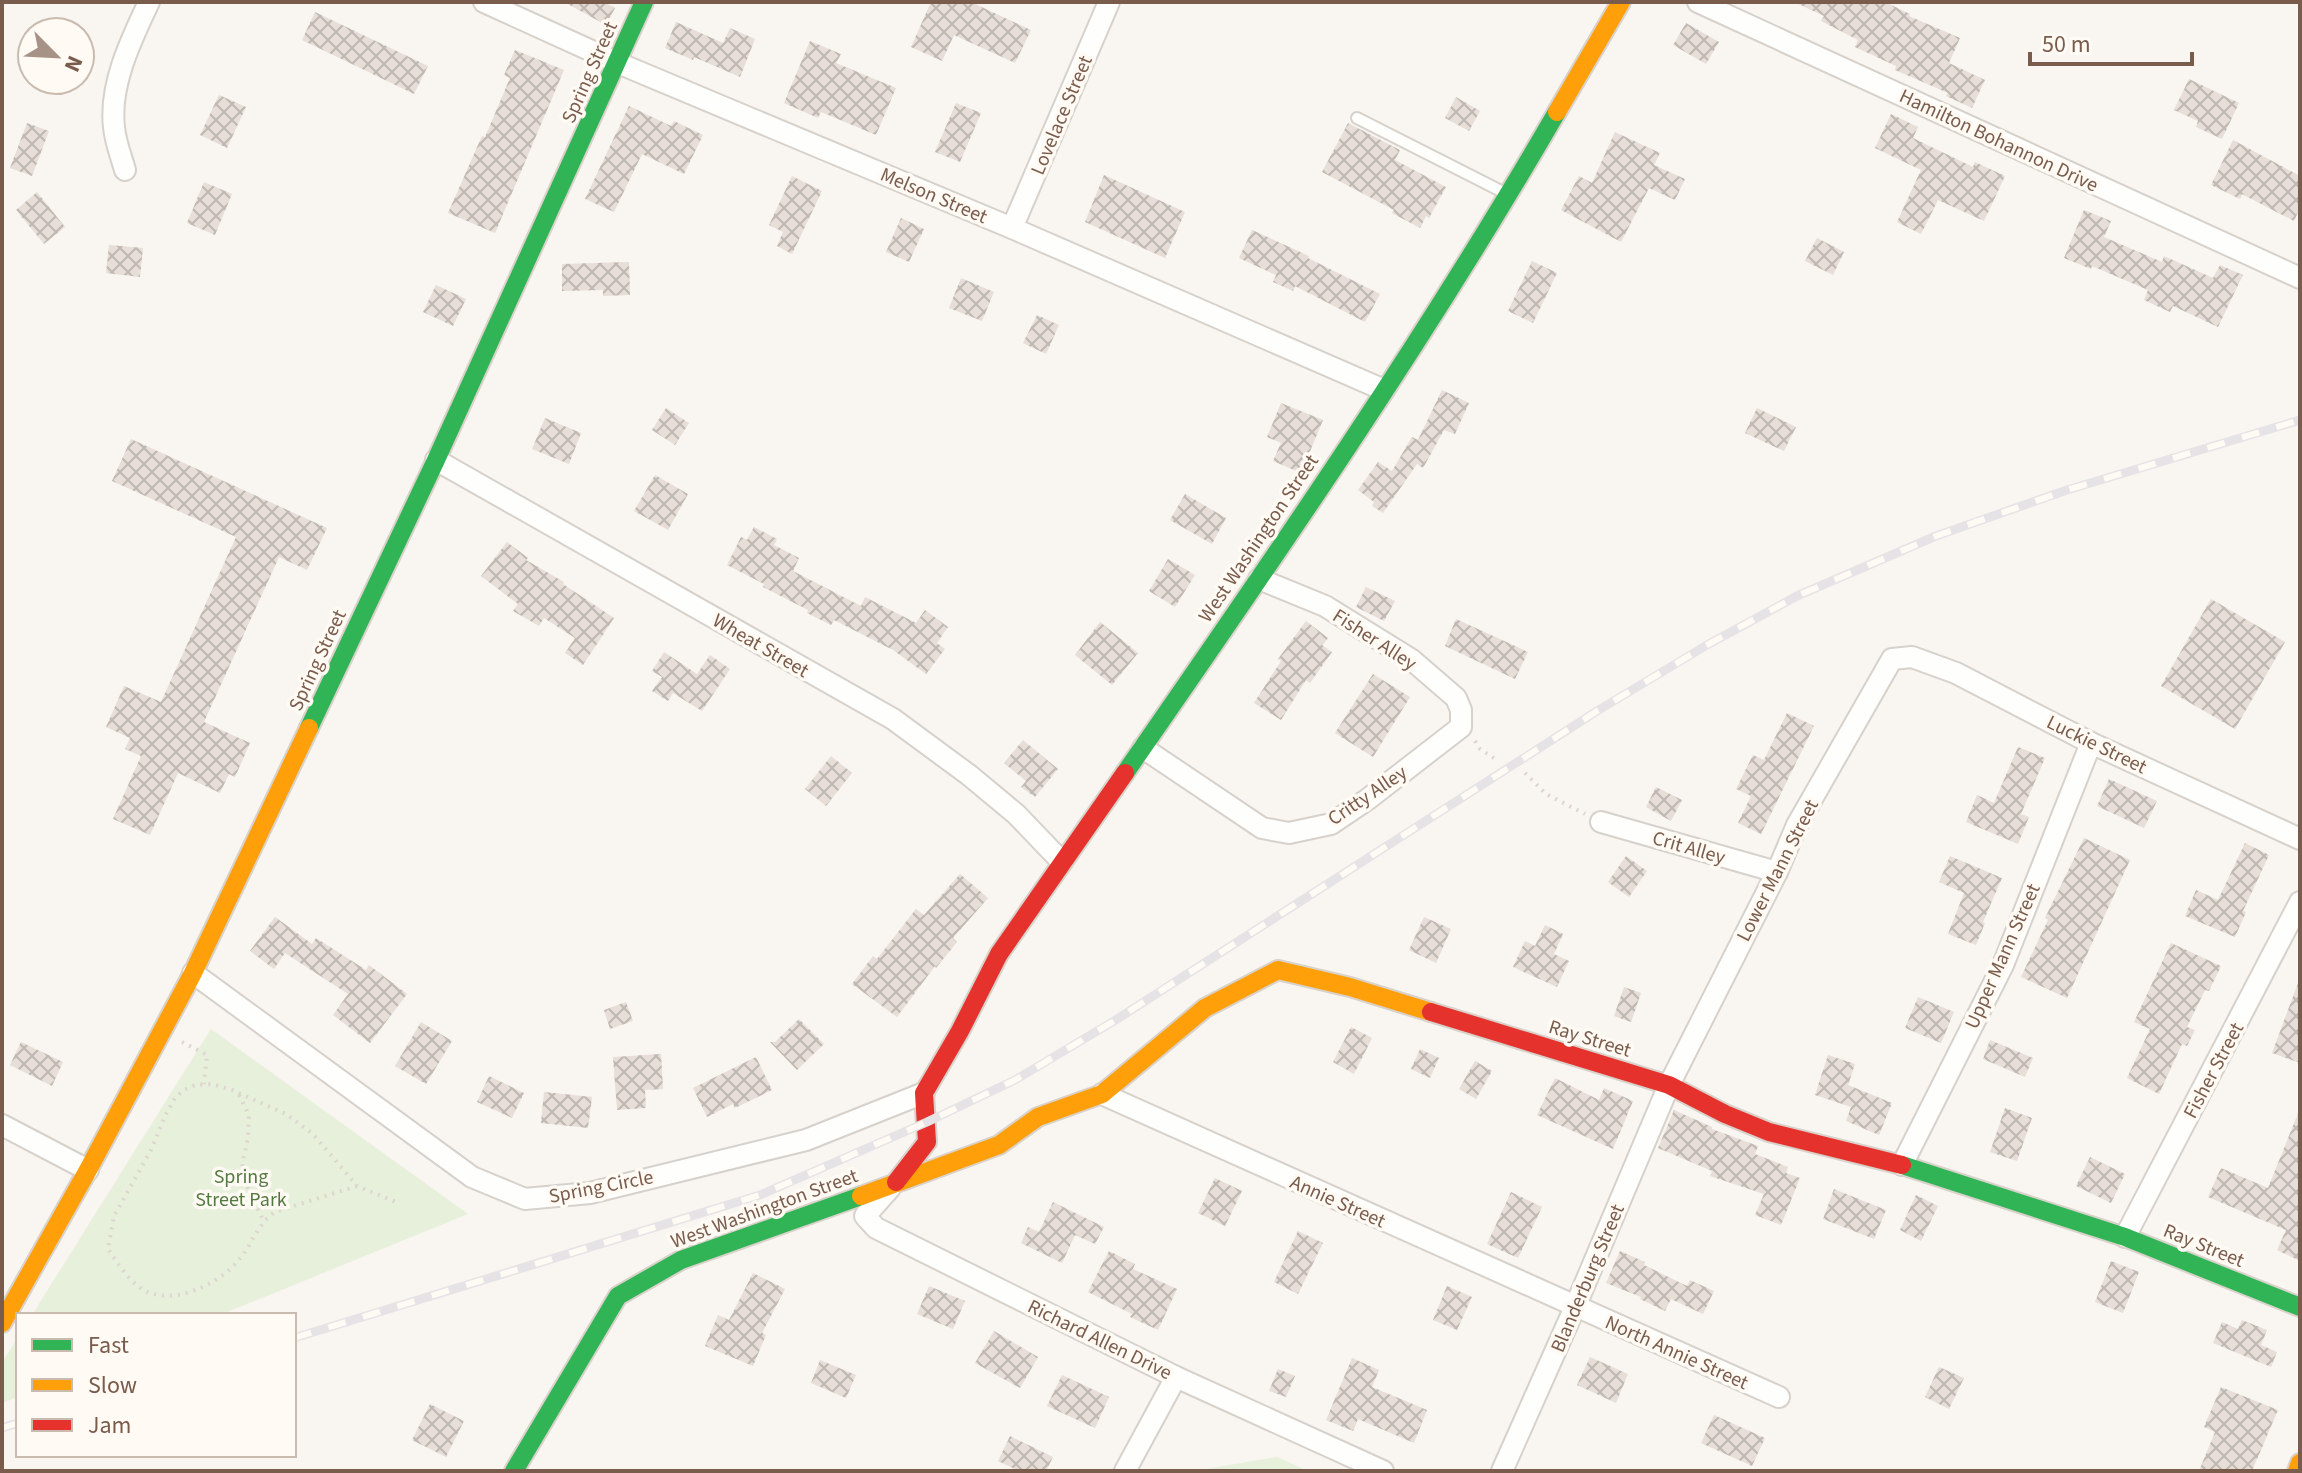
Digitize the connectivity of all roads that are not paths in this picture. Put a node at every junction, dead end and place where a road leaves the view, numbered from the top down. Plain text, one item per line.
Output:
1 (149, 2) edge
2 (484, 2) edge
3 (644, 2) edge
4 (1109, 2) edge
5 (1621, 2) edge
6 (1698, 2) edge
7 (618, 63) junction
8 (1357, 118) dead end
9 (125, 170) dead end
10 (1509, 195) junction
11 (1012, 228) junction
12 (2300, 278) edge
13 (1384, 390) junction
14 (436, 460) junction
15 (1259, 579) junction
16 (1892, 659) joint
17 (1461, 727) joint
18 (2091, 743) junction
19 (1143, 748) junction
20 (1601, 822) road end
21 (2300, 839) edge
22 (1062, 862) junction
23 (1777, 872) junction
24 (2300, 902) edge
25 (193, 973) junction
26 (1669, 1085) junction
27 (924, 1093) junction
28 (1102, 1094) junction
29 (2, 1125) edge
30 (1902, 1165) junction
31 (88, 1170) junction
32 (896, 1182) junction
33 (2125, 1237) junction
34 (1575, 1307) junction
35 (2300, 1307) edge
36 (2, 1323) edge
37 (1176, 1377) junction
38 (1779, 1397) dead end
39 (2300, 1463) edge
40 (1362, 1467) edge
41 (514, 1471) edge
42 (1125, 1471) edge
43 (1383, 1471) edge
44 (1502, 1471) edge
45 (2297, 1471) edge

1 - 9 street
2 - 7 street, Melson Street
3 - 7 street, Spring Street
4 - 11 street, Lovelace Street
5 - 10 street, West Washington Street
6 - 12 street, Hamilton Bohannon Drive
7 - 11 street, Melson Street
7 - 14 street, Spring Street
8 - 10 lane
10 - 13 street, West Washington Street
11 - 13 street, Melson Street
13 - 15 street, West Washington Street
14 - 22 street, Wheat Street
14 - 25 street, Spring Street
15 - 17 street, Fisher Alley
15 - 19 street, West Washington Street
16 - 18 street, Luckie Street
16 - 23 street, Lower Mann Street
17 - 19 street, Critty Alley
18 - 21 street, Luckie Street
18 - 30 street, Upper Mann Street
19 - 22 street, West Washington Street
20 - 23 street, Crit Alley
22 - 27 street, West Washington Street
23 - 26 street, Lower Mann Street
24 - 33 street, Fisher Street
25 - 27 street, Spring Circle
25 - 31 street, Spring Street
26 - 28 street, Ray Street
26 - 30 street, Ray Street
26 - 34 street, Blanderburg Street
27 - 32 street
28 - 32 street, Ray Street
28 - 34 street, Annie Street
29 - 31 street
30 - 33 street, Ray Street
31 - 36 street, Spring Street
32 - 37 street, Richard Allen Drive
32 - 41 street, West Washington Street
33 - 35 street, Ray Street
34 - 38 street, North Annie Street
34 - 44 street, Blanderburg Street
37 - 40 street, Richard Allen Drive
37 - 42 street
39 - 45 street
40 - 43 street, Richard Allen Drive

